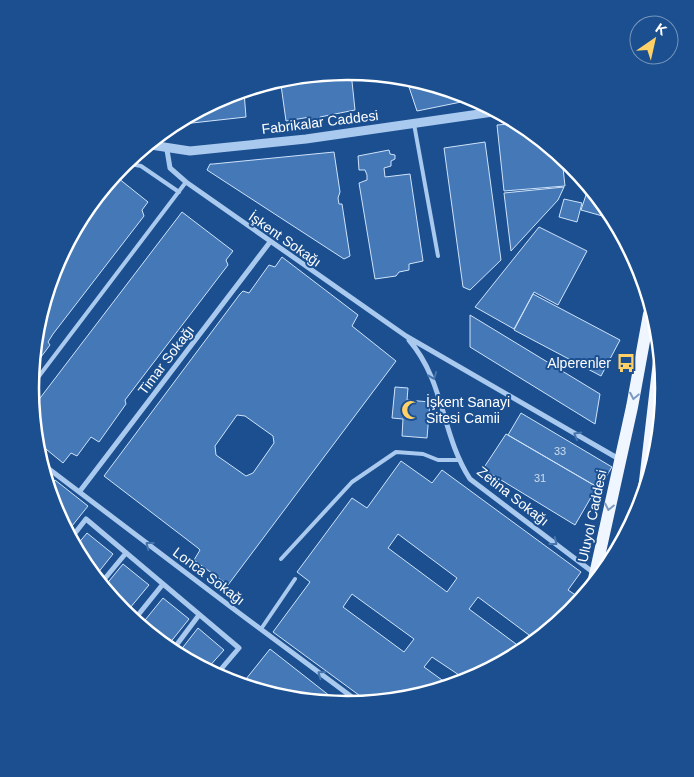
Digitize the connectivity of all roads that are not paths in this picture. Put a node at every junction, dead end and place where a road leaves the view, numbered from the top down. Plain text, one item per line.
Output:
1 (485, 113) edge
2 (414, 124) junction
3 (155, 147) edge
4 (167, 150) junction
5 (135, 165) edge
6 (186, 182) junction
7 (179, 192) junction
8 (270, 242) junction
9 (438, 256) dead end
10 (648, 321) edge
11 (406, 336) junction
12 (39, 376) edge
13 (655, 392) edge
14 (650, 443) edge
15 (620, 459) junction
16 (458, 460) junction
17 (50, 473) edge
18 (80, 491) junction
19 (75, 533) edge
20 (126, 553) junction
21 (281, 559) dead end
22 (595, 572) edge
23 (593, 575) edge
24 (104, 579) edge
25 (295, 579) dead end
26 (163, 584) junction
27 (138, 615) edge
28 (199, 615) junction
29 (261, 629) junction
30 (176, 645) edge
31 (221, 669) edge
32 (352, 697) edge

1 - 2 street, Fabrikalar Caddesi
2 - 4 street, Fabrikalar Caddesi
2 - 9 lane
3 - 4 street, Fabrikalar Caddesi
4 - 6 street, İşkent Sokağı
5 - 7 lane
6 - 7 lane
6 - 8 street, İşkent Sokağı
7 - 12 lane
8 - 11 street, İşkent Sokağı
8 - 18 street, Timar Sokağı
10 -> 15 main road, Uluyol Caddesi
15 -> 11 street
11 -> 16 street, Zetina Sokağı
13 - 14 main road
15 -> 22 main road, Uluyol Caddesi
16 - 21 lane
16 -> 23 street, Zetina Sokağı
17 - 18 street, Lonca Sokağı
29 -> 18 street, Lonca Sokağı
19 - 20 street
20 - 24 street
20 - 26 street
25 - 29 lane
26 - 27 street
26 - 28 street
28 - 30 street
28 - 31 street
32 -> 29 street, Lonca Sokağı

